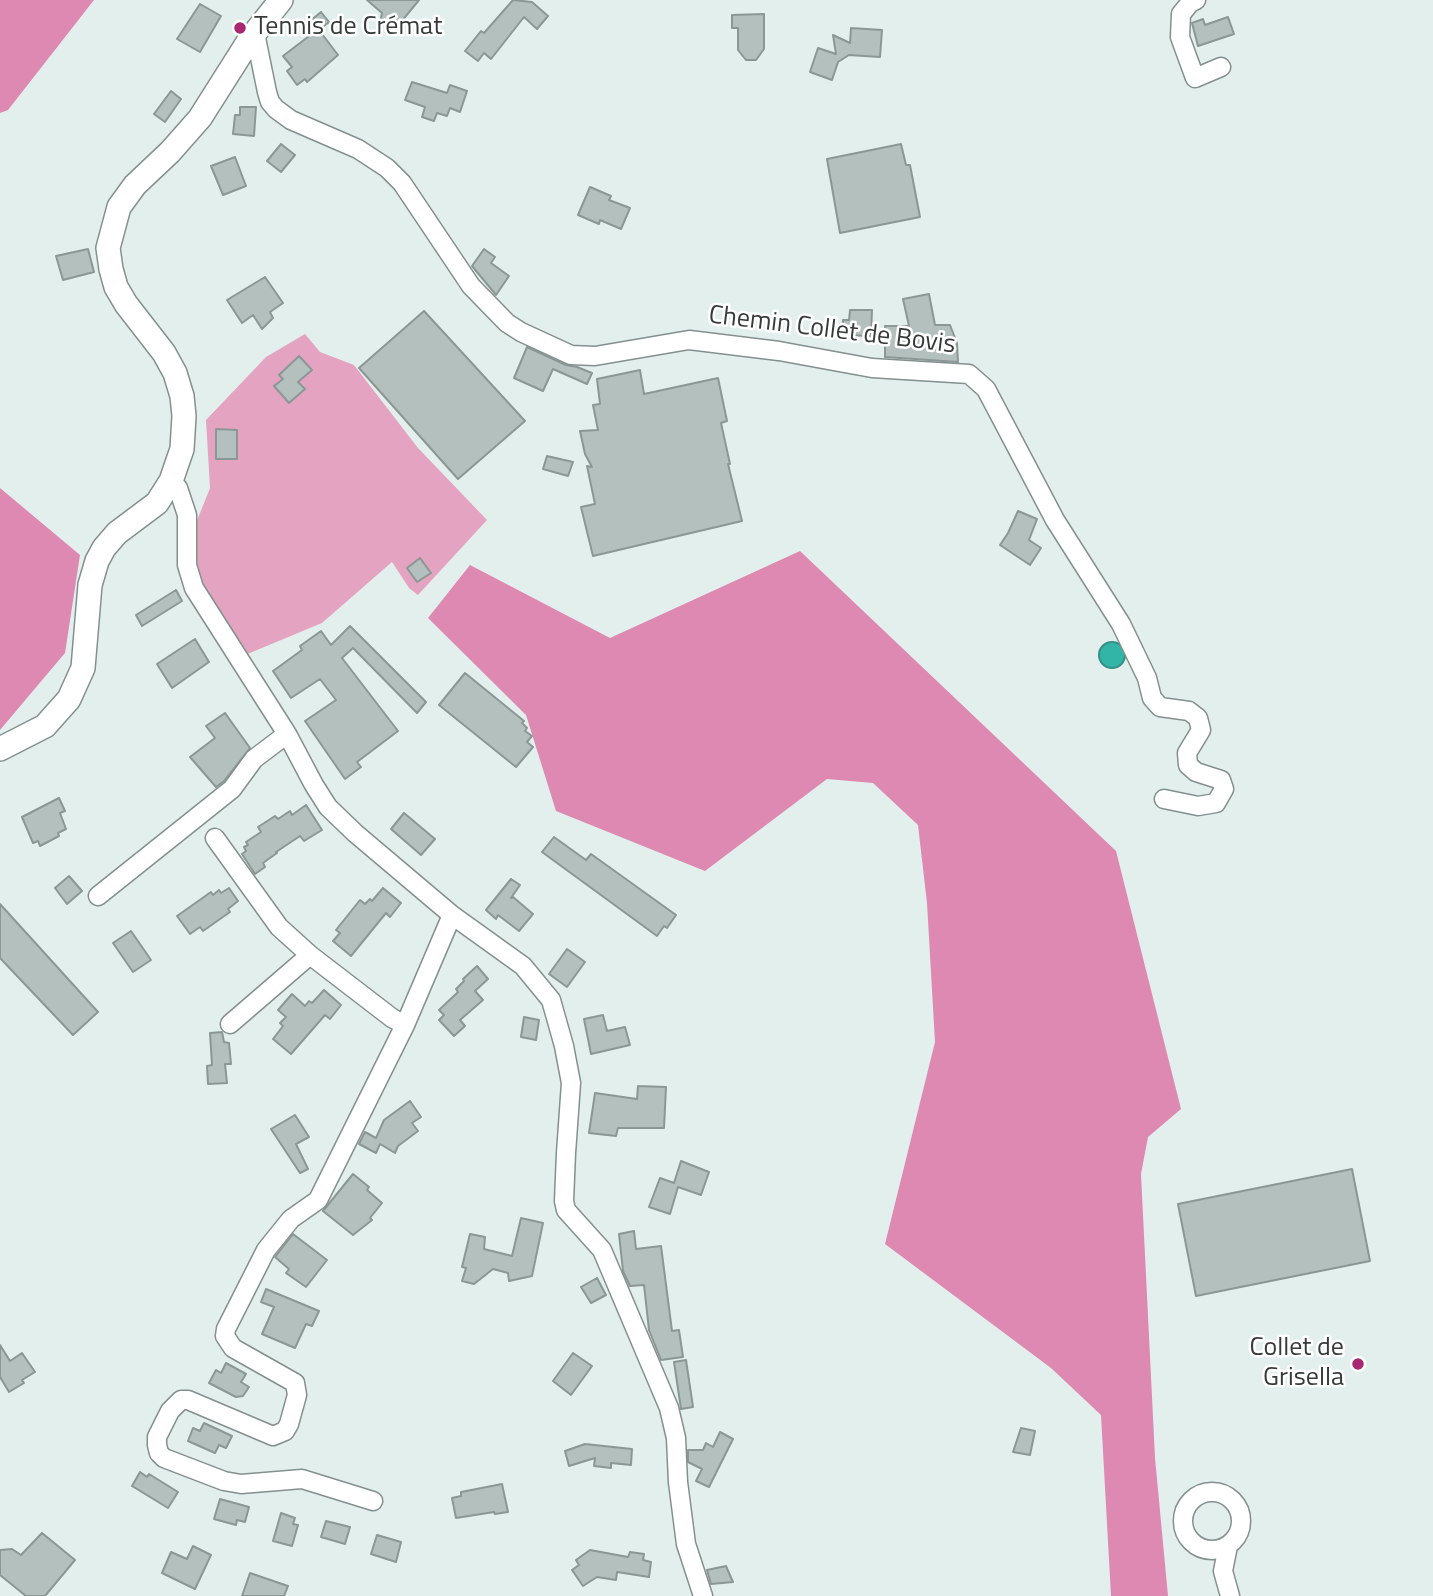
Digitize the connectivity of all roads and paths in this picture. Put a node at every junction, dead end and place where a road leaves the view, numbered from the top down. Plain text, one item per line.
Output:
1 (281, 0) edge
2 (1196, 0) edge
3 (255, 33) junction
4 (1221, 67) dead end
5 (171, 481) junction
6 (286, 733) junction
7 (0, 750) edge
8 (1164, 799) dead end
9 (215, 838) dead end
10 (98, 896) dead end
11 (452, 915) junction
12 (310, 955) junction
13 (230, 1024) dead end
14 (405, 1025) junction
15 (373, 1501) dead end
16 (1228, 1546) junction
17 (1203, 1549) junction
18 (1223, 1571) junction
19 (703, 1596) edge
20 (1230, 1596) edge

1 - 3 street
2 - 4 street
3 - 5 street
3 - 8 street, Chemin Collet de Bovis
5 - 6 street
5 - 7 street
6 - 10 street
6 - 11 street
9 - 12 street
11 - 14 street
11 - 19 street
12 - 13 street
12 - 14 street
14 - 15 street
16 - 17 street
16 - 17 street
16 - 18 street
17 - 18 street
18 - 20 street

